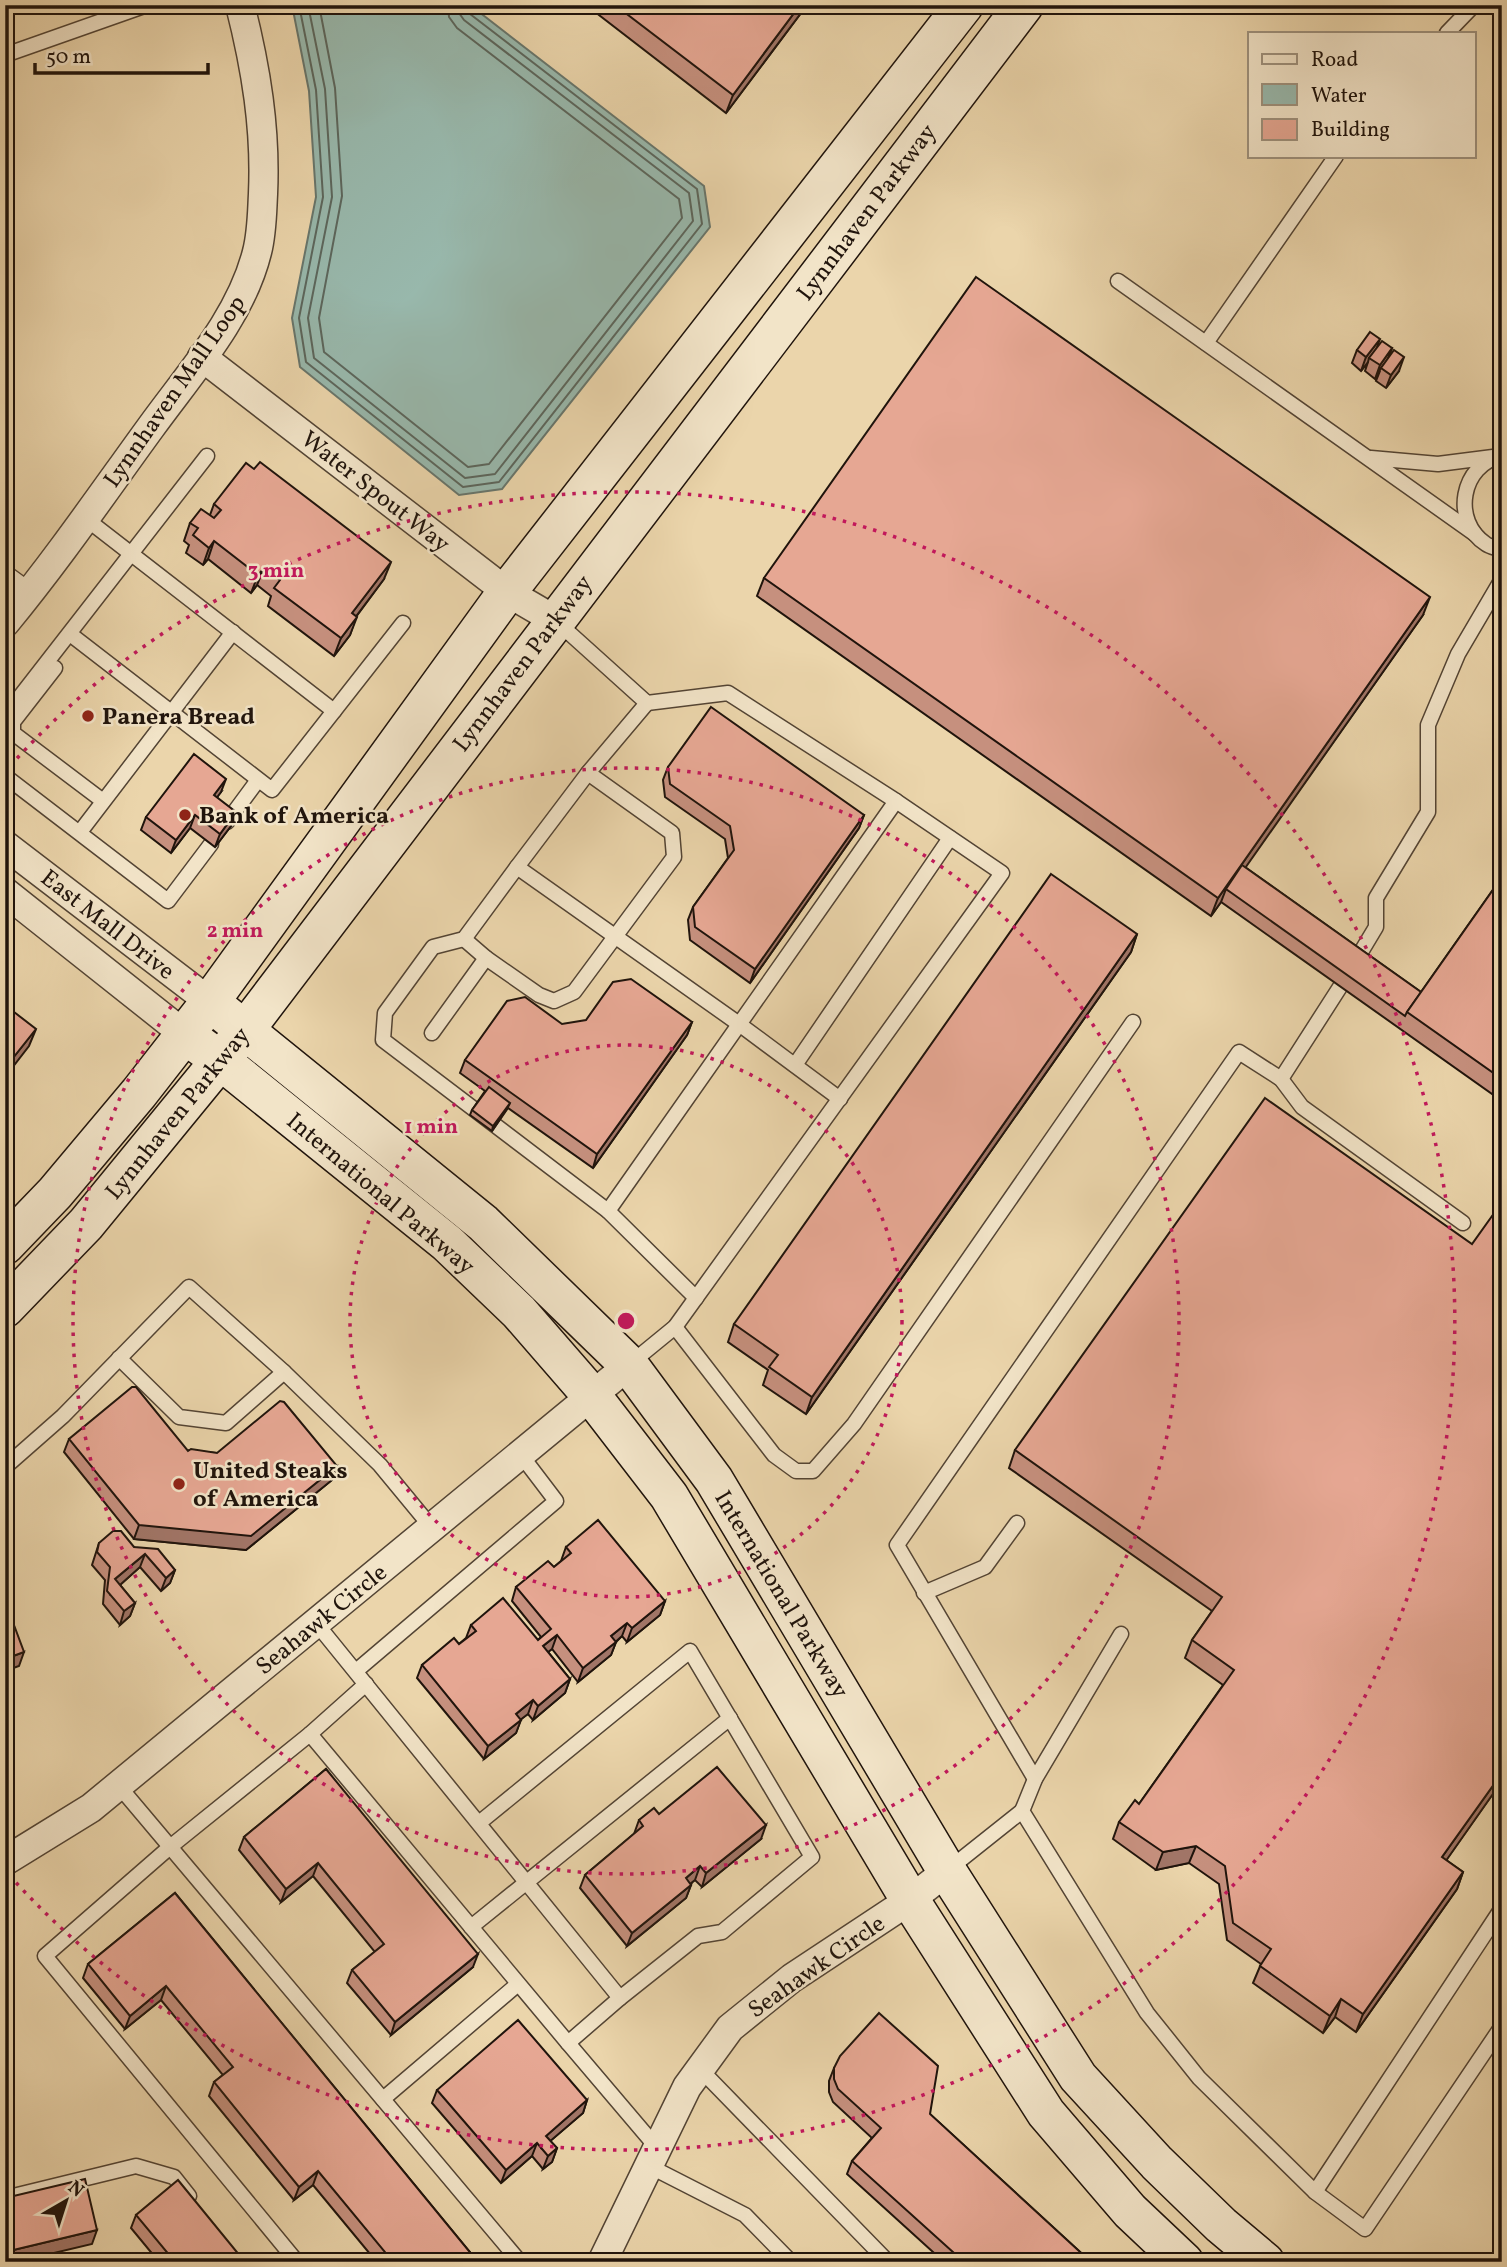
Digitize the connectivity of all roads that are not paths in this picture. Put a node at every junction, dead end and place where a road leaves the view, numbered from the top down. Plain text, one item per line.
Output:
1 (147, 5) edge
2 (240, 5) edge
3 (964, 5) edge
4 (1024, 5) edge
5 (1474, 5) edge
6 (1448, 32) edge
7 (5, 55) edge
8 (1335, 158) edge
9 (1118, 281) dead end
10 (1206, 343) junction
11 (202, 357) junction
12 (207, 456) dead end
13 (1499, 456) edge
14 (1370, 458) junction
15 (85, 518) junction
16 (1475, 534) junction
17 (1502, 550) edge
18 (132, 554) junction
19 (5, 572) edge
20 (1500, 588) edge
21 (31, 592) junction
22 (507, 592) junction
23 (555, 620) junction
24 (5, 623) edge
25 (403, 623) dead end
26 (233, 632) junction
27 (70, 634) junction
28 (60, 647) junction
29 (10, 698) edge
30 (647, 703) junction
31 (334, 711) junction
32 (172, 712) junction
33 (5, 716) edge
34 (588, 773) junction
35 (5, 776) edge
36 (258, 780) junction
37 (103, 801) junction
38 (896, 802) junction
39 (227, 822) edge
40 (79, 832) junction
41 (950, 838) junction
42 (211, 844) edge
43 (5, 845) edge
44 (517, 867) junction
45 (5, 892) edge
46 (615, 935) junction
47 (464, 939) junction
48 (486, 958) junction
49 (1355, 962) edge
50 (1340, 987) edge
51 (210, 1002) junction
52 (1133, 1022) dead end
53 (739, 1024) junction
54 (245, 1030) junction
55 (432, 1033) dead end
56 (184, 1034) junction
57 (220, 1059) junction
58 (795, 1065) junction
59 (1281, 1079) junction
60 (840, 1099) junction
61 (608, 1211) junction
62 (1463, 1223) dead end
63 (5, 1245) edge
64 (696, 1298) junction
65 (5, 1308) edge
66 (675, 1327) junction
67 (119, 1358) junction
68 (629, 1365) junction
69 (284, 1372) junction
70 (592, 1396) junction
71 (521, 1455) junction
72 (5, 1467) edge
73 (1017, 1522) dead end
74 (432, 1528) junction
75 (924, 1593) junction
76 (316, 1623) junction
77 (1121, 1634) dead end
78 (356, 1671) junction
79 (366, 1684) junction
80 (730, 1718) junction
81 (310, 1734) junction
82 (1035, 1779) junction
83 (118, 1786) junction
84 (1022, 1811) junction
85 (479, 1824) junction
86 (170, 1847) junction
87 (5, 1861) edge
88 (947, 1871) junction
89 (527, 1883) junction
90 (910, 1900) junction
91 (1502, 1908) edge
92 (471, 1927) junction
93 (518, 1983) junction
94 (620, 1998) junction
95 (1502, 2026) edge
96 (568, 2043) junction
97 (700, 2069) junction
98 (383, 2099) junction
99 (653, 2157) junction
100 (1315, 2192) junction
101 (5, 2197) edge
102 (200, 2209) edge
103 (297, 2262) edge
104 (520, 2262) edge
105 (603, 2262) edge
106 (791, 2262) edge
107 (888, 2262) edge
108 (1184, 2262) edge
109 (1265, 2262) edge

1 - 7 lane
2 - 11 street, Lynnhaven Mall Loop
3 - 22 main road, Lynnhaven Parkway
4 - 23 main road, Lynnhaven Parkway
5 - 6 lane
8 - 10 lane
9 - 10 lane
10 - 14 lane
11 - 15 street, Lynnhaven Mall Loop
11 - 22 street, Water Spout Way
12 - 18 lane
13 - 14 lane
13 - 16 lane
14 - 16 lane
15 - 18 lane
15 - 21 street, Lynnhaven Mall Loop
16 - 17 lane
18 - 26 lane
18 - 27 lane
19 - 21 lane
20 - 49 lane
21 - 24 street, Lynnhaven Mall Loop
22 - 23 street, Water Spout Way
22 - 51 main road, Lynnhaven Parkway
23 - 30 lane
23 - 54 main road, Lynnhaven Parkway
25 - 31 lane
26 - 31 lane
26 - 32 lane
27 - 28 lane
27 - 32 lane
28 - 29 lane
28 - 37 lane
29 - 33 lane
30 - 34 lane
30 - 38 lane
31 - 36 lane
32 - 36 lane
32 - 37 lane
34 - 44 lane
34 - 46 lane
35 - 40 lane
36 - 39 lane
37 - 40 lane
38 - 41 lane
38 - 53 lane
40 - 42 lane
41 - 58 lane
41 - 60 lane
43 - 51 street, East Mall Drive
44 - 46 lane
44 - 47 lane
45 - 56 street, East Mall Drive
46 - 48 lane
46 - 53 lane
47 - 48 lane
47 - 61 lane
48 - 55 lane
50 - 59 lane
51 - 54 main road, International Parkway
51 - 56 main road, Lynnhaven Parkway
52 - 66 lane
53 - 58 lane
53 - 61 lane
54 - 57 main road, Lynnhaven Parkway
54 - 68 main road, International Parkway
56 - 57 main road, International Parkway
56 - 63 main road, Lynnhaven Parkway
57 - 65 main road, Lynnhaven Parkway
57 - 70 main road, International Parkway
58 - 60 lane
59 - 62 lane
59 - 75 lane
60 - 64 lane
61 - 64 lane
64 - 66 lane
66 - 68 lane
67 - 69 lane
67 - 69 lane
67 - 72 lane
68 - 70 street, Seahawk Circle
68 - 88 main road, International Parkway
69 - 74 lane
70 - 71 street, Seahawk Circle
70 - 90 main road, International Parkway
71 - 74 street, Seahawk Circle
71 - 78 lane
73 - 75 lane
74 - 76 street, Seahawk Circle
75 - 82 lane
76 - 78 lane
76 - 83 street, Seahawk Circle
77 - 82 lane
78 - 79 lane
79 - 81 lane
79 - 85 lane
80 - 85 lane
80 - 89 lane
80 - 94 lane
81 - 86 lane
81 - 92 lane
82 - 84 lane
83 - 86 lane
83 - 87 street, Seahawk Circle
84 - 88 lane
84 - 100 lane
85 - 89 lane
86 - 98 lane
86 - 103 lane
88 - 90 street, Seahawk Circle
88 - 109 main road, International Parkway
89 - 92 lane
89 - 94 lane
90 - 97 street, Seahawk Circle
90 - 108 main road, International Parkway
91 - 100 lane
92 - 93 lane
93 - 96 lane
93 - 98 lane
94 - 96 lane
95 - 100 lane
96 - 99 lane
97 - 99 street, Seahawk Circle
97 - 107 lane
98 - 104 lane
99 - 105 street, Seahawk Circle
99 - 106 lane
101 - 102 lane

